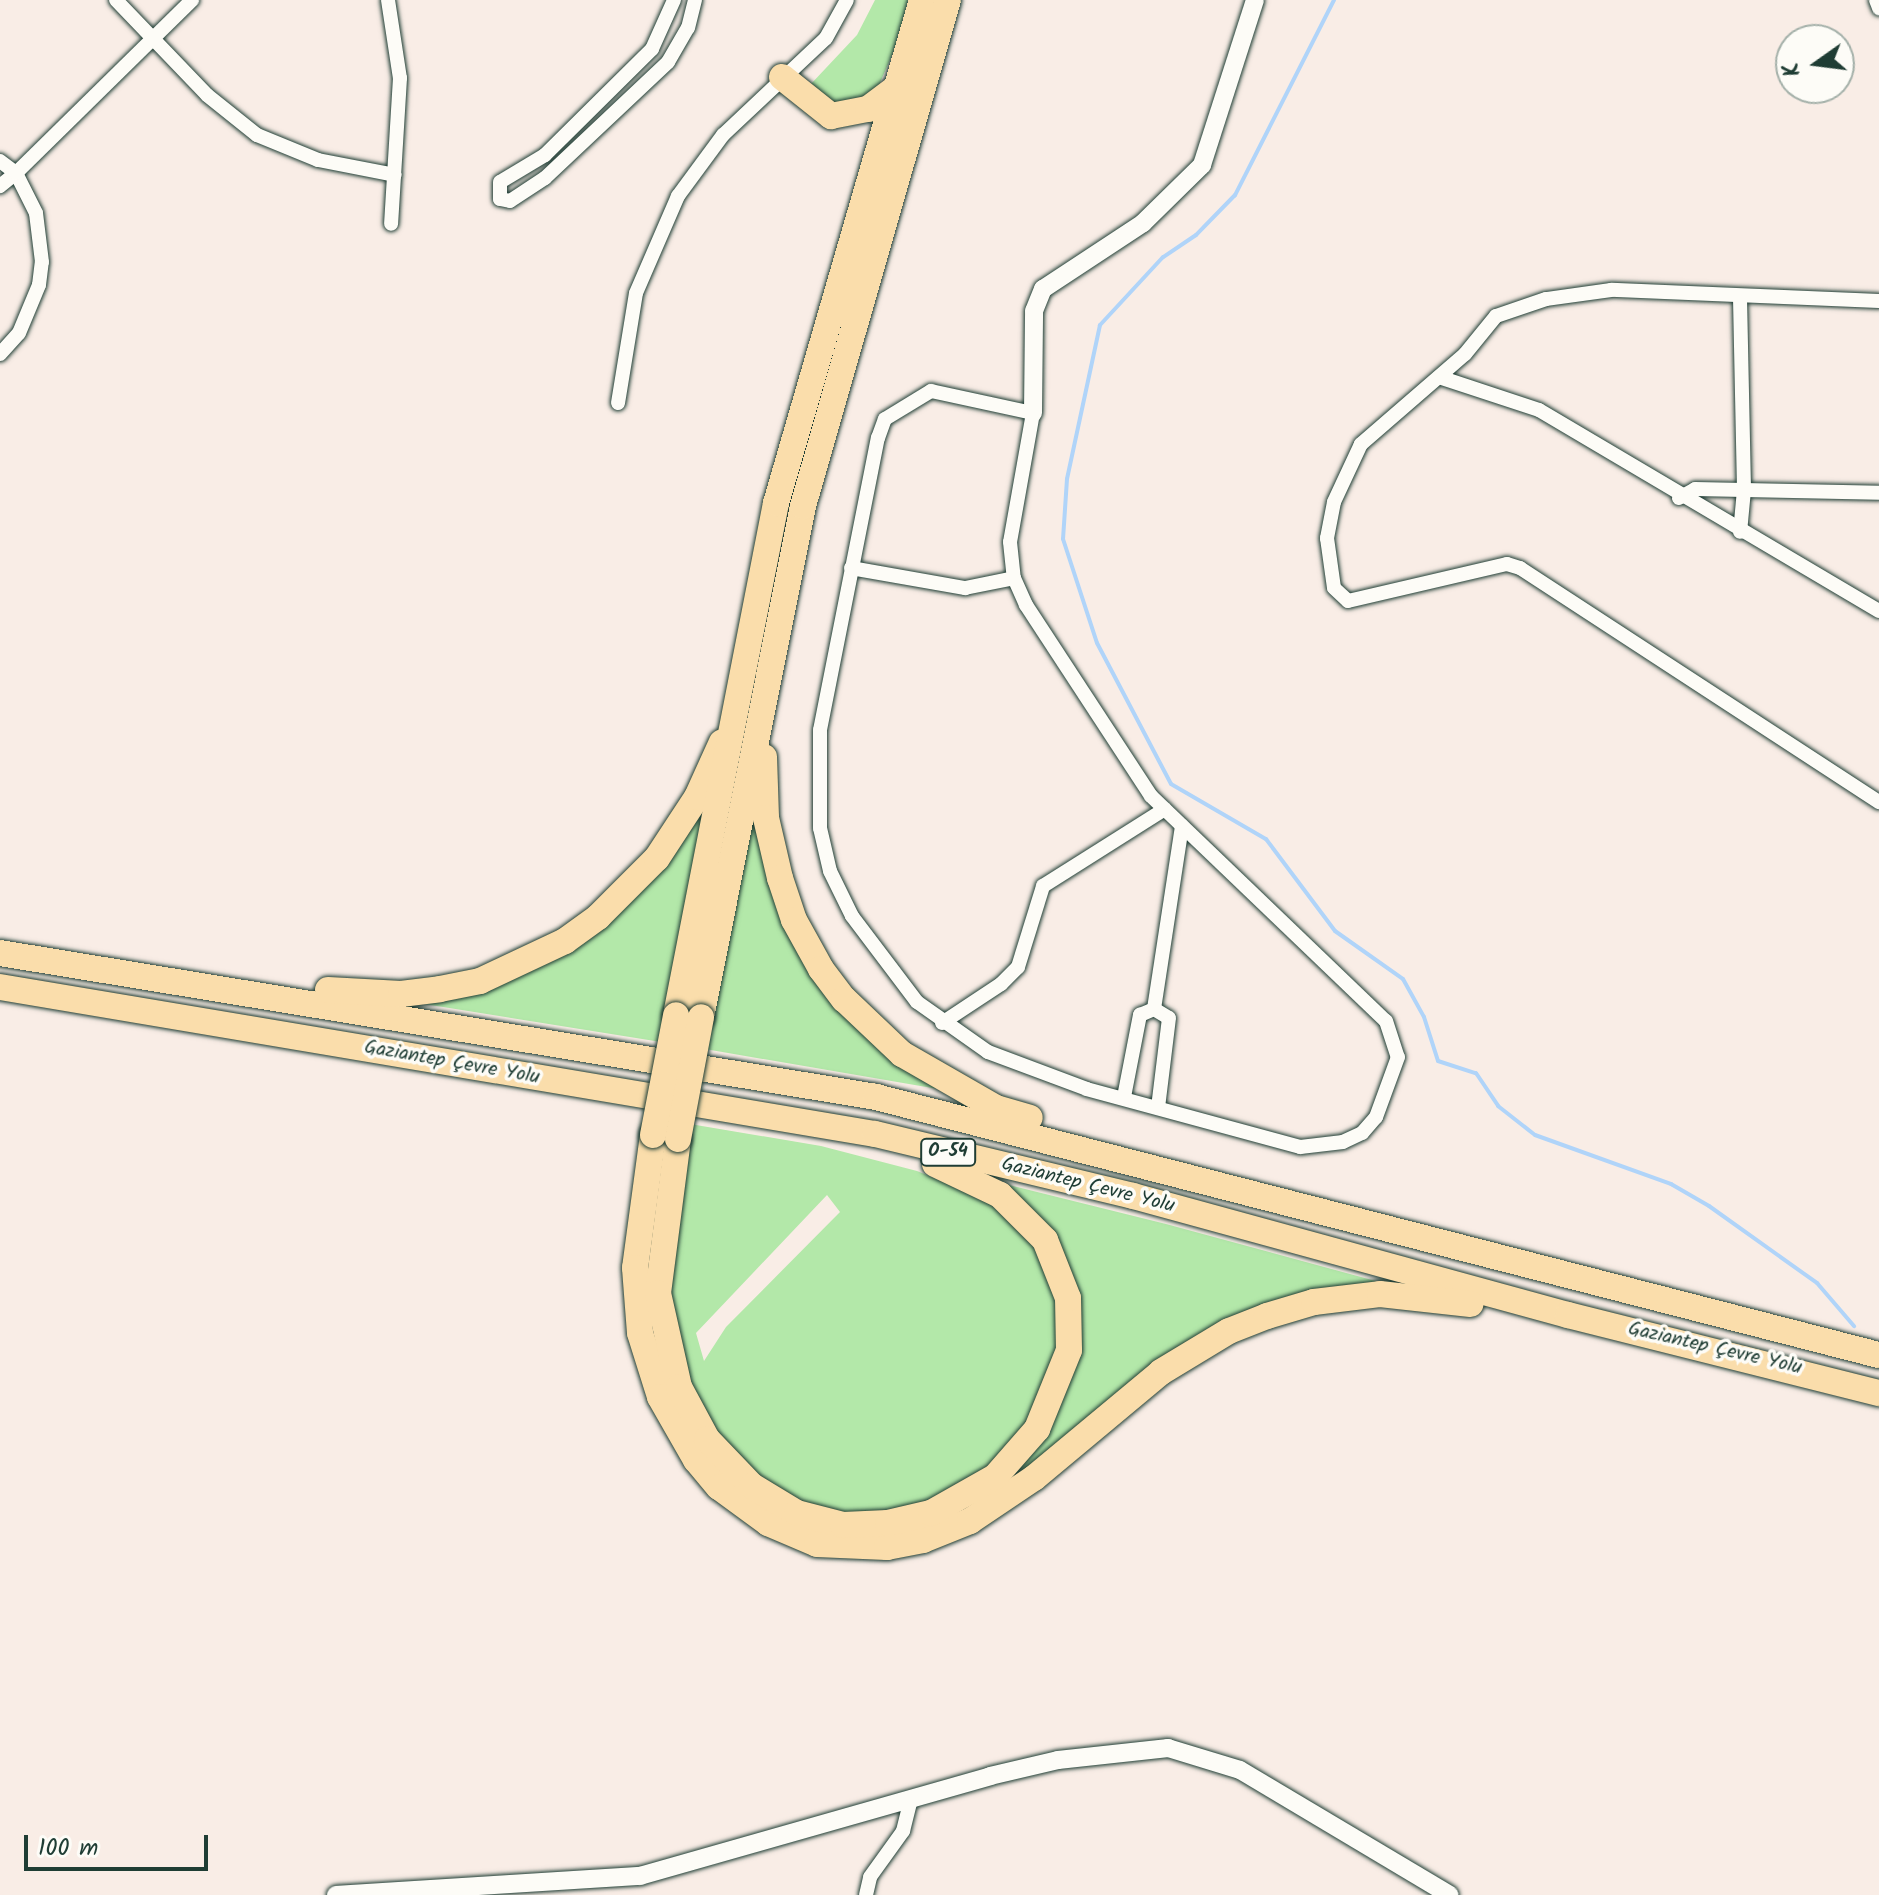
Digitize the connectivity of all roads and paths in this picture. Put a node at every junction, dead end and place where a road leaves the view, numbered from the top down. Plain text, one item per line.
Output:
1 (116, 0) edge
2 (192, 0) edge
3 (388, 0) edge
4 (674, 0) edge
5 (695, 0) edge
6 (847, 0) edge
7 (922, 0) edge
8 (948, 0) edge
9 (1255, 0) edge
10 (1876, 0) edge
11 (1879, 8) edge
12 (154, 34) junction
13 (782, 77) junction
14 (896, 88) junction
15 (0, 161) edge
16 (16, 173) junction
17 (395, 175) junction
18 (0, 186) edge
19 (391, 224) dead end
20 (1740, 298) junction
21 (1879, 301) edge
22 (0, 354) edge
23 (1439, 377) junction
24 (618, 403) dead end
25 (1033, 413) junction
26 (1744, 490) junction
27 (1879, 493) edge
28 (1679, 498) junction
29 (1740, 532) junction
30 (851, 568) junction
31 (1014, 578) junction
32 (768, 608) junction
33 (1879, 611) edge
34 (1879, 802) edge
35 (1165, 809) junction
36 (1182, 826) junction
37 (0, 953) edge
38 (0, 987) edge
39 (212, 988) junction
40 (1154, 1009) junction
41 (942, 1023) junction
42 (1124, 1097) junction
43 (1158, 1107) junction
44 (763, 1111) junction
45 (666, 1137) junction
46 (1134, 1159) junction
47 (1568, 1315) junction
48 (1879, 1355) edge
49 (1879, 1393) edge
50 (911, 1800) junction
51 (453, 1892) edge
52 (336, 1895) edge
53 (866, 1895) edge
54 (1450, 1895) edge

1 - 12 street
2 - 12 street
3 - 17 street
4 - 5 street
6 - 13 street
7 - 14 highway
8 - 32 highway
9 - 25 street
10 - 11 street
12 - 16 street
12 - 17 street
13 - 14 highway
13 - 24 street
14 - 32 highway
15 - 16 street
16 - 18 street
16 - 22 street
17 - 19 street
20 - 21 street
20 - 23 street
20 - 26 street
23 - 28 street
23 - 34 street
25 - 30 street
25 - 31 street
26 - 27 street
26 - 28 street
26 - 29 street
28 - 29 street
29 - 33 street
30 - 31 street
30 - 41 street
31 - 35 street
32 - 39 highway
32 - 45 highway, bridge
32 - 46 highway
35 - 36 street
35 - 41 street
36 - 40 street
36 - 43 street
37 - 39 highway, Gaziantep Çevre Yolu / O-54
38 - 44 highway, Gaziantep Çevre Yolu / O-54
39 - 46 highway, Gaziantep Çevre Yolu / O-54
40 - 42 street
40 - 43 street
41 - 42 street
42 - 43 street
44 - 45 highway
44 - 47 highway, Gaziantep Çevre Yolu / O-54
45 - 47 highway
46 - 48 highway, Gaziantep Çevre Yolu / O-54
47 - 49 highway, Gaziantep Çevre Yolu / O-54
50 - 51 street
50 - 53 street
50 - 54 street
51 - 52 street

